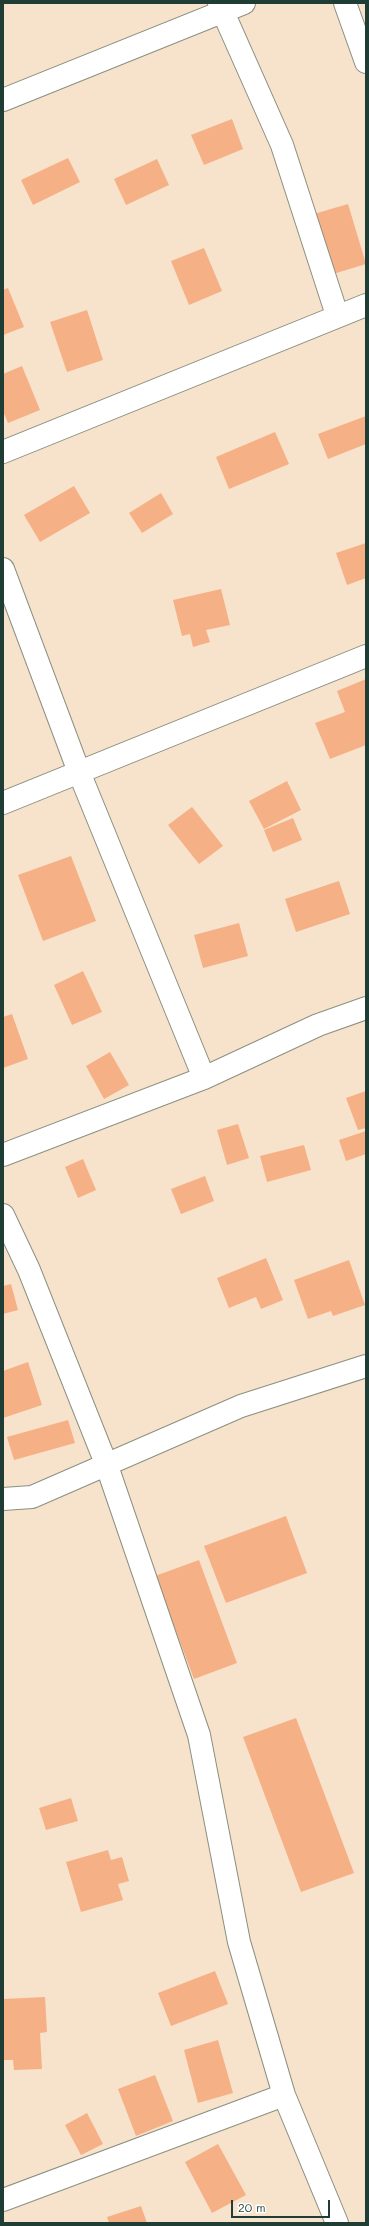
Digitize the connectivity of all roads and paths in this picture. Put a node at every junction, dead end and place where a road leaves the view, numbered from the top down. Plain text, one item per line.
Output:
1 (244, 3) edge
2 (345, 3) edge
3 (221, 7) edge
4 (366, 62) edge
5 (3, 100) edge
6 (366, 305) edge
7 (337, 315) junction
8 (3, 452) edge
9 (3, 569) edge
10 (366, 656) edge
11 (79, 772) junction
12 (3, 803) edge
13 (366, 1008) edge
14 (204, 1078) junction
15 (3, 1155) edge
16 (3, 1215) edge
17 (366, 1366) edge
18 (107, 1466) junction
19 (3, 1499) edge
20 (284, 2095) junction
21 (3, 2200) edge
22 (337, 2223) edge

1 - 3 street
2 - 4 street
3 - 5 street
3 - 7 street
6 - 7 street
7 - 8 street
9 - 11 street
10 - 11 street
11 - 12 street
11 - 14 street
13 - 14 street
14 - 15 street
16 - 18 street
17 - 18 street
18 - 19 street
18 - 20 street
20 - 21 street
20 - 22 street

